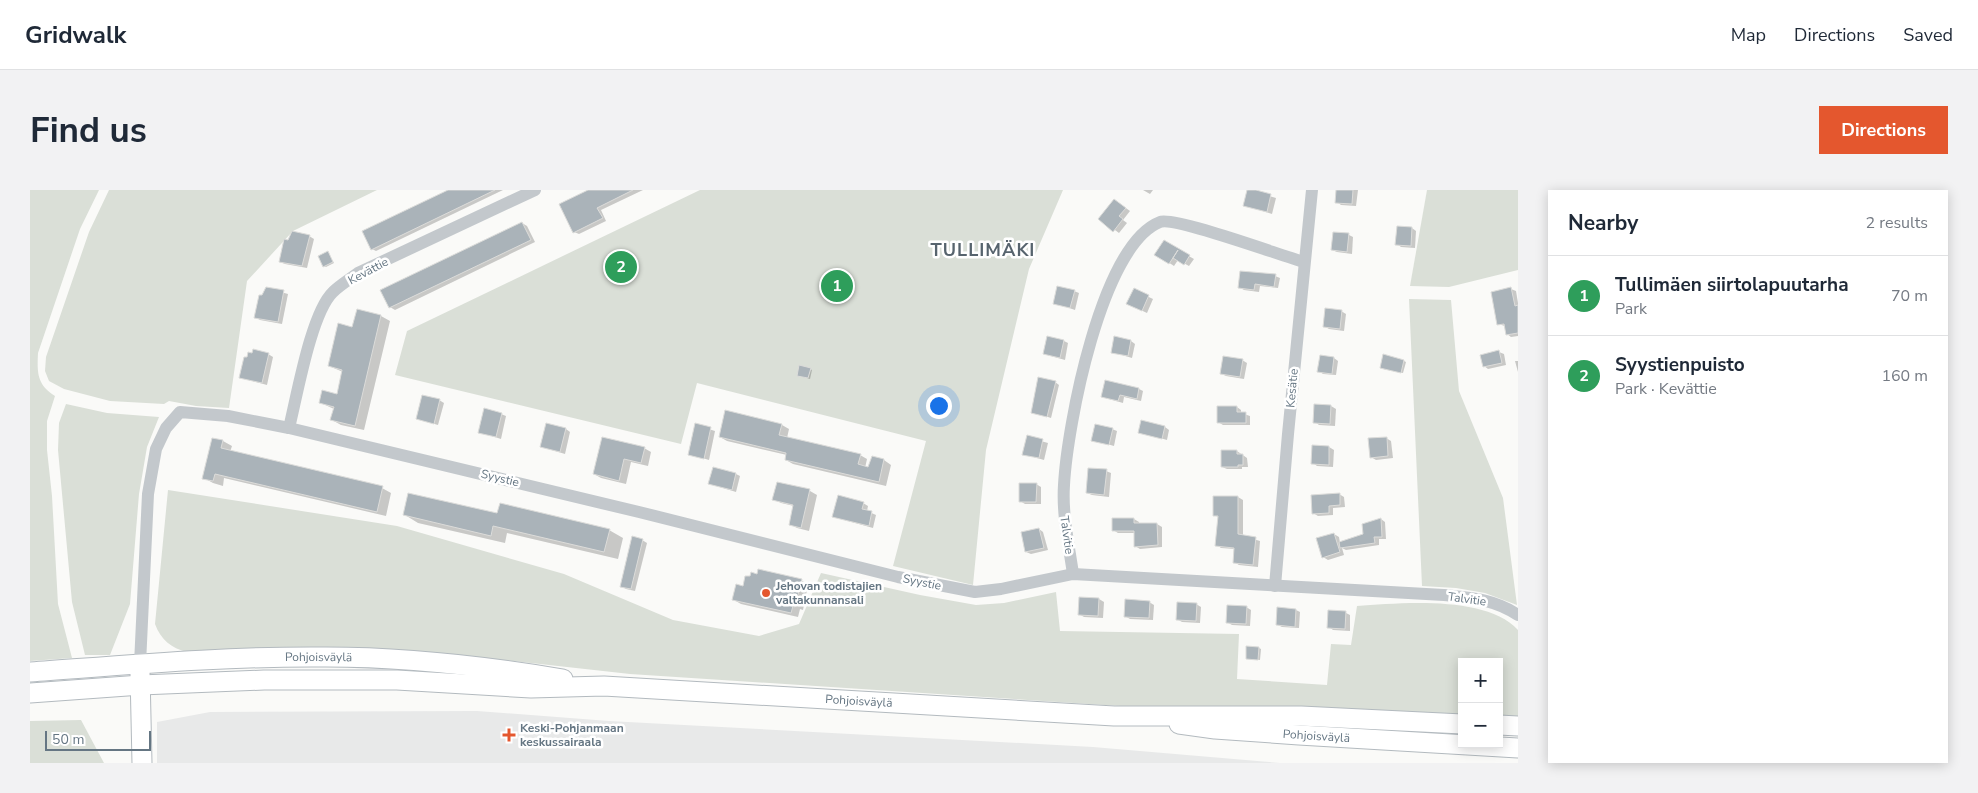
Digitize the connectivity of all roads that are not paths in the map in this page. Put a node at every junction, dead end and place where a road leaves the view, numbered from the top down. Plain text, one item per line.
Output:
1 (535, 190) edge
2 (1312, 190) edge
3 (1304, 262) junction
4 (290, 428) junction
5 (1073, 574) junction
6 (1275, 586) junction
7 (1518, 615) edge
8 (140, 664) junction
9 (30, 672) edge
10 (141, 685) junction
11 (604, 686) junction
12 (30, 694) edge
13 (1114, 716) junction
14 (1458, 724) edge
15 (1503, 725) edge
16 (1518, 726) edge
17 (1518, 748) edge
18 (142, 763) edge

1 - 4 street, Kevättie
2 - 3 street, Kesätie
3 - 5 street, Talvitie
3 - 6 street, Kesätie
4 - 5 street, Syystie
4 - 8 street, Syystie
5 - 6 street, Talvitie
6 - 7 street, Talvitie
8 - 9 main road, Pohjoisväylä
8 - 10 main road
8 - 11 main road, Pohjoisväylä
10 - 11 main road, Pohjoisväylä
10 - 12 main road, Pohjoisväylä
10 - 18 main road
11 - 13 main road, Pohjoisväylä
13 - 14 main road, Pohjoisväylä
13 - 17 main road, Pohjoisväylä
15 - 16 main road

